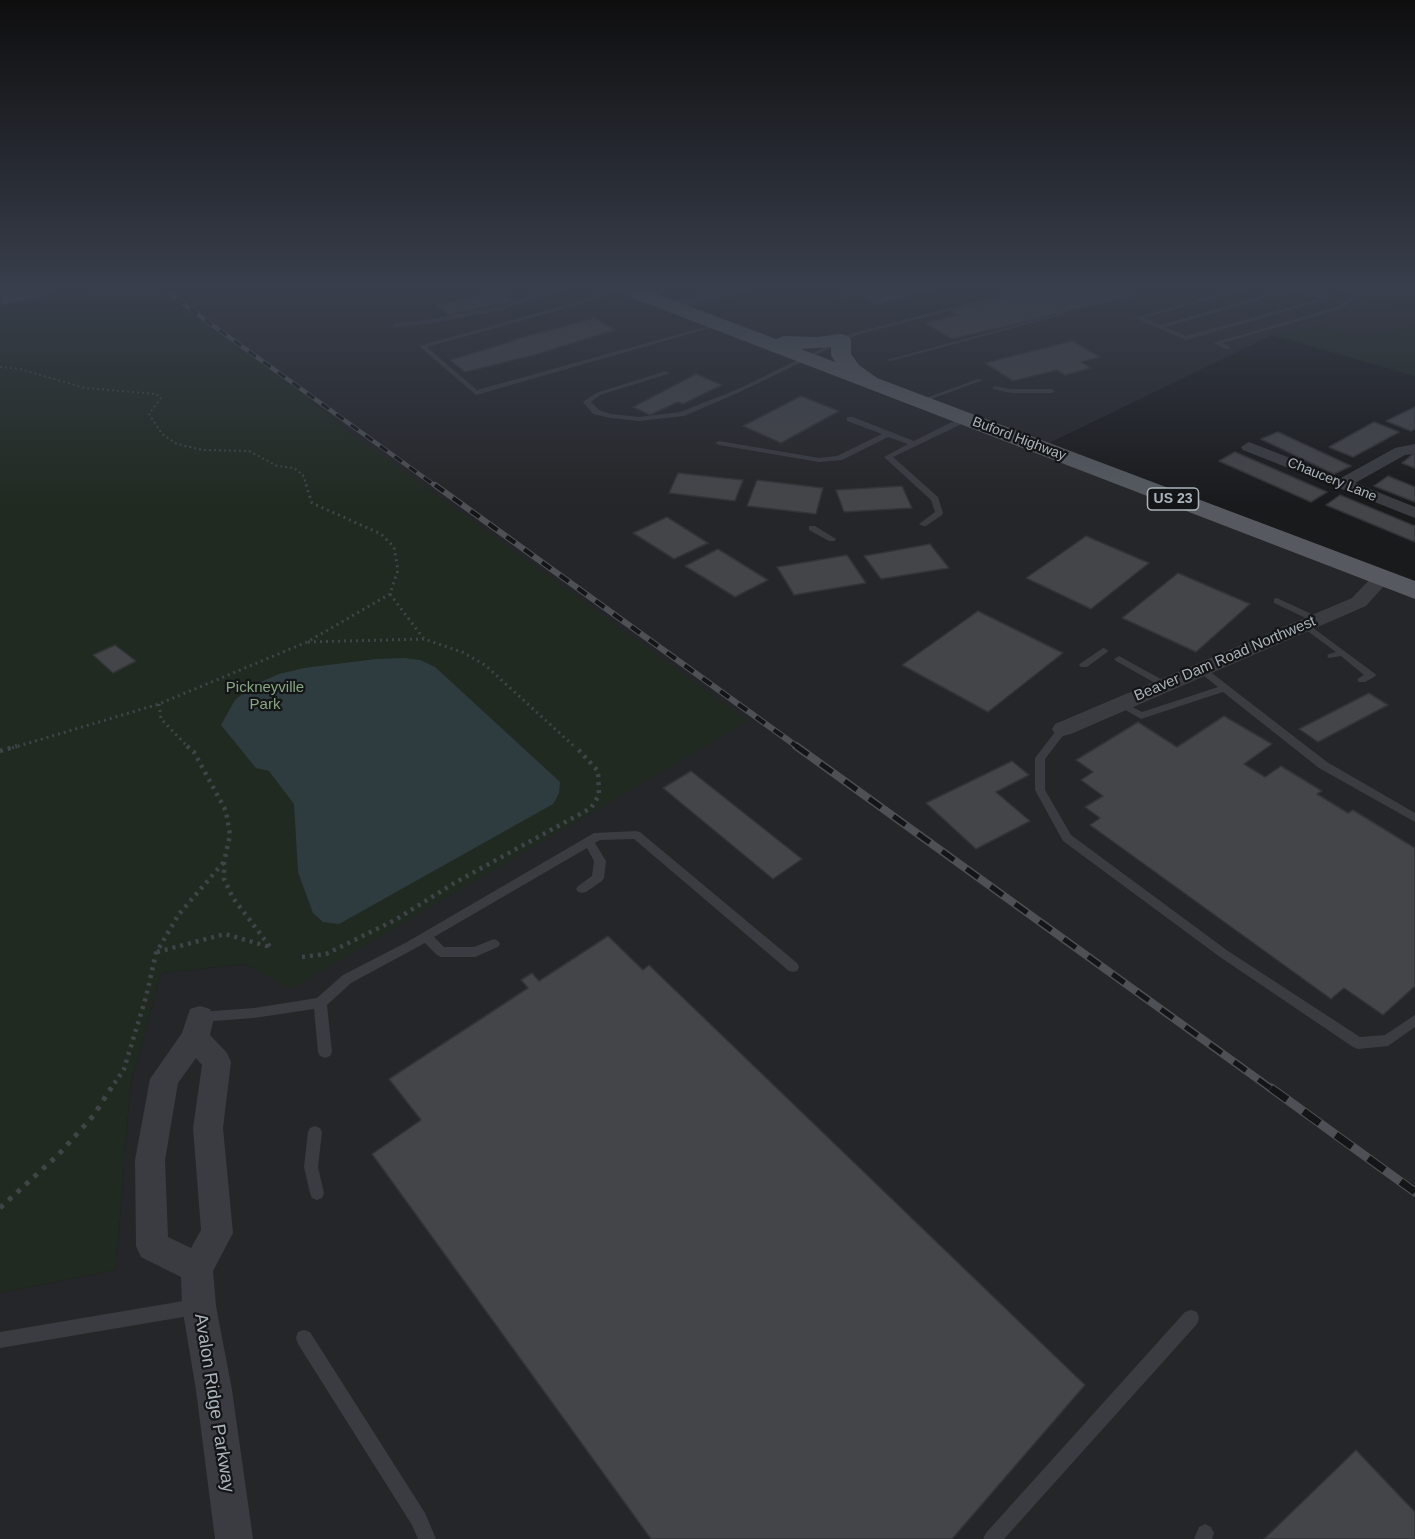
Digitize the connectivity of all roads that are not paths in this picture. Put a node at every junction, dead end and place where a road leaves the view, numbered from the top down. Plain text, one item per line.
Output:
1 (438, 360) edge
2 (594, 360) edge
3 (800, 360) edge
4 (813, 360) edge
5 (845, 360) edge
6 (666, 372) dead end
7 (980, 380) dead end
8 (876, 384) junction
9 (995, 388) dead end
10 (1052, 390) dead end
11 (921, 401) junction
12 (965, 418) junction
13 (850, 419) dead end
14 (888, 434) junction
15 (719, 443) dead end
16 (914, 444) junction
17 (1249, 447) dead end
18 (1415, 449) edge
19 (1342, 484) junction
20 (1415, 513) edge
21 (923, 524) dead end
22 (812, 528) dead end
23 (832, 539) dead end
24 (1380, 579) junction
25 (1415, 591) edge
26 (1277, 601) dead end
27 (1311, 623) junction
28 (1103, 651) dead end
29 (1343, 653) junction
30 (1332, 656) dead end
31 (1119, 659) dead end
32 (1084, 665) dead end
33 (1201, 669) junction
34 (1362, 680) dead end
35 (1165, 685) junction
36 (1224, 688) junction
37 (1120, 704) junction
38 (1063, 729) joint
39 (1415, 818) edge
40 (589, 842) junction
41 (582, 889) dead end
42 (426, 936) junction
43 (494, 944) dead end
44 (793, 967) dead end
45 (320, 1004) junction
46 (1415, 1020) edge
47 (197, 1027) junction
48 (325, 1052) dead end
49 (315, 1132) dead end
50 (317, 1193) dead end
51 (197, 1268) junction
52 (199, 1306) junction
53 (1191, 1318) dead end
54 (304, 1338) dead end
55 (0, 1340) edge
56 (234, 1539) edge
57 (427, 1539) edge
58 (992, 1539) edge

1 - 2 lane
3 - 6 lane
4 - 8 main road, Buford Highway / US 23
5 - 8 main road
7 - 11 lane
8 - 11 main road, Buford Highway / US 23
9 - 10 lane
11 - 12 main road, Buford Highway / US 23
12 - 16 lane
12 - 24 main road, Buford Highway / US 23
13 - 14 lane
14 - 15 lane
14 - 16 lane
16 - 21 lane
17 - 19 street, Chaucery Lane
18 - 19 street
19 - 20 street, Chaucery Lane
22 - 23 lane
24 - 25 main road, Buford Highway / US 23
24 - 27 street, Beaver Dam Road Northwest
26 - 27 lane
27 - 29 lane
27 - 33 street, Beaver Dam Road Northwest
28 - 32 lane
29 - 30 lane
29 - 34 lane
31 - 35 lane
33 - 35 street, Beaver Dam Road Northwest
33 - 36 lane
35 - 37 street, Beaver Dam Road Northwest
36 - 37 lane
36 - 39 lane
37 - 38 street, Beaver Dam Road Northwest
38 - 46 lane
40 - 41 lane
40 - 42 lane
40 - 44 lane
42 - 43 lane
42 - 45 lane
45 - 47 lane
45 - 48 lane
47 - 51 street
47 - 51 street
49 - 50 lane
51 - 52 street, Avalon Ridge Parkway
52 - 55 lane
52 - 56 street, Avalon Ridge Parkway
53 - 58 lane
54 - 57 lane

